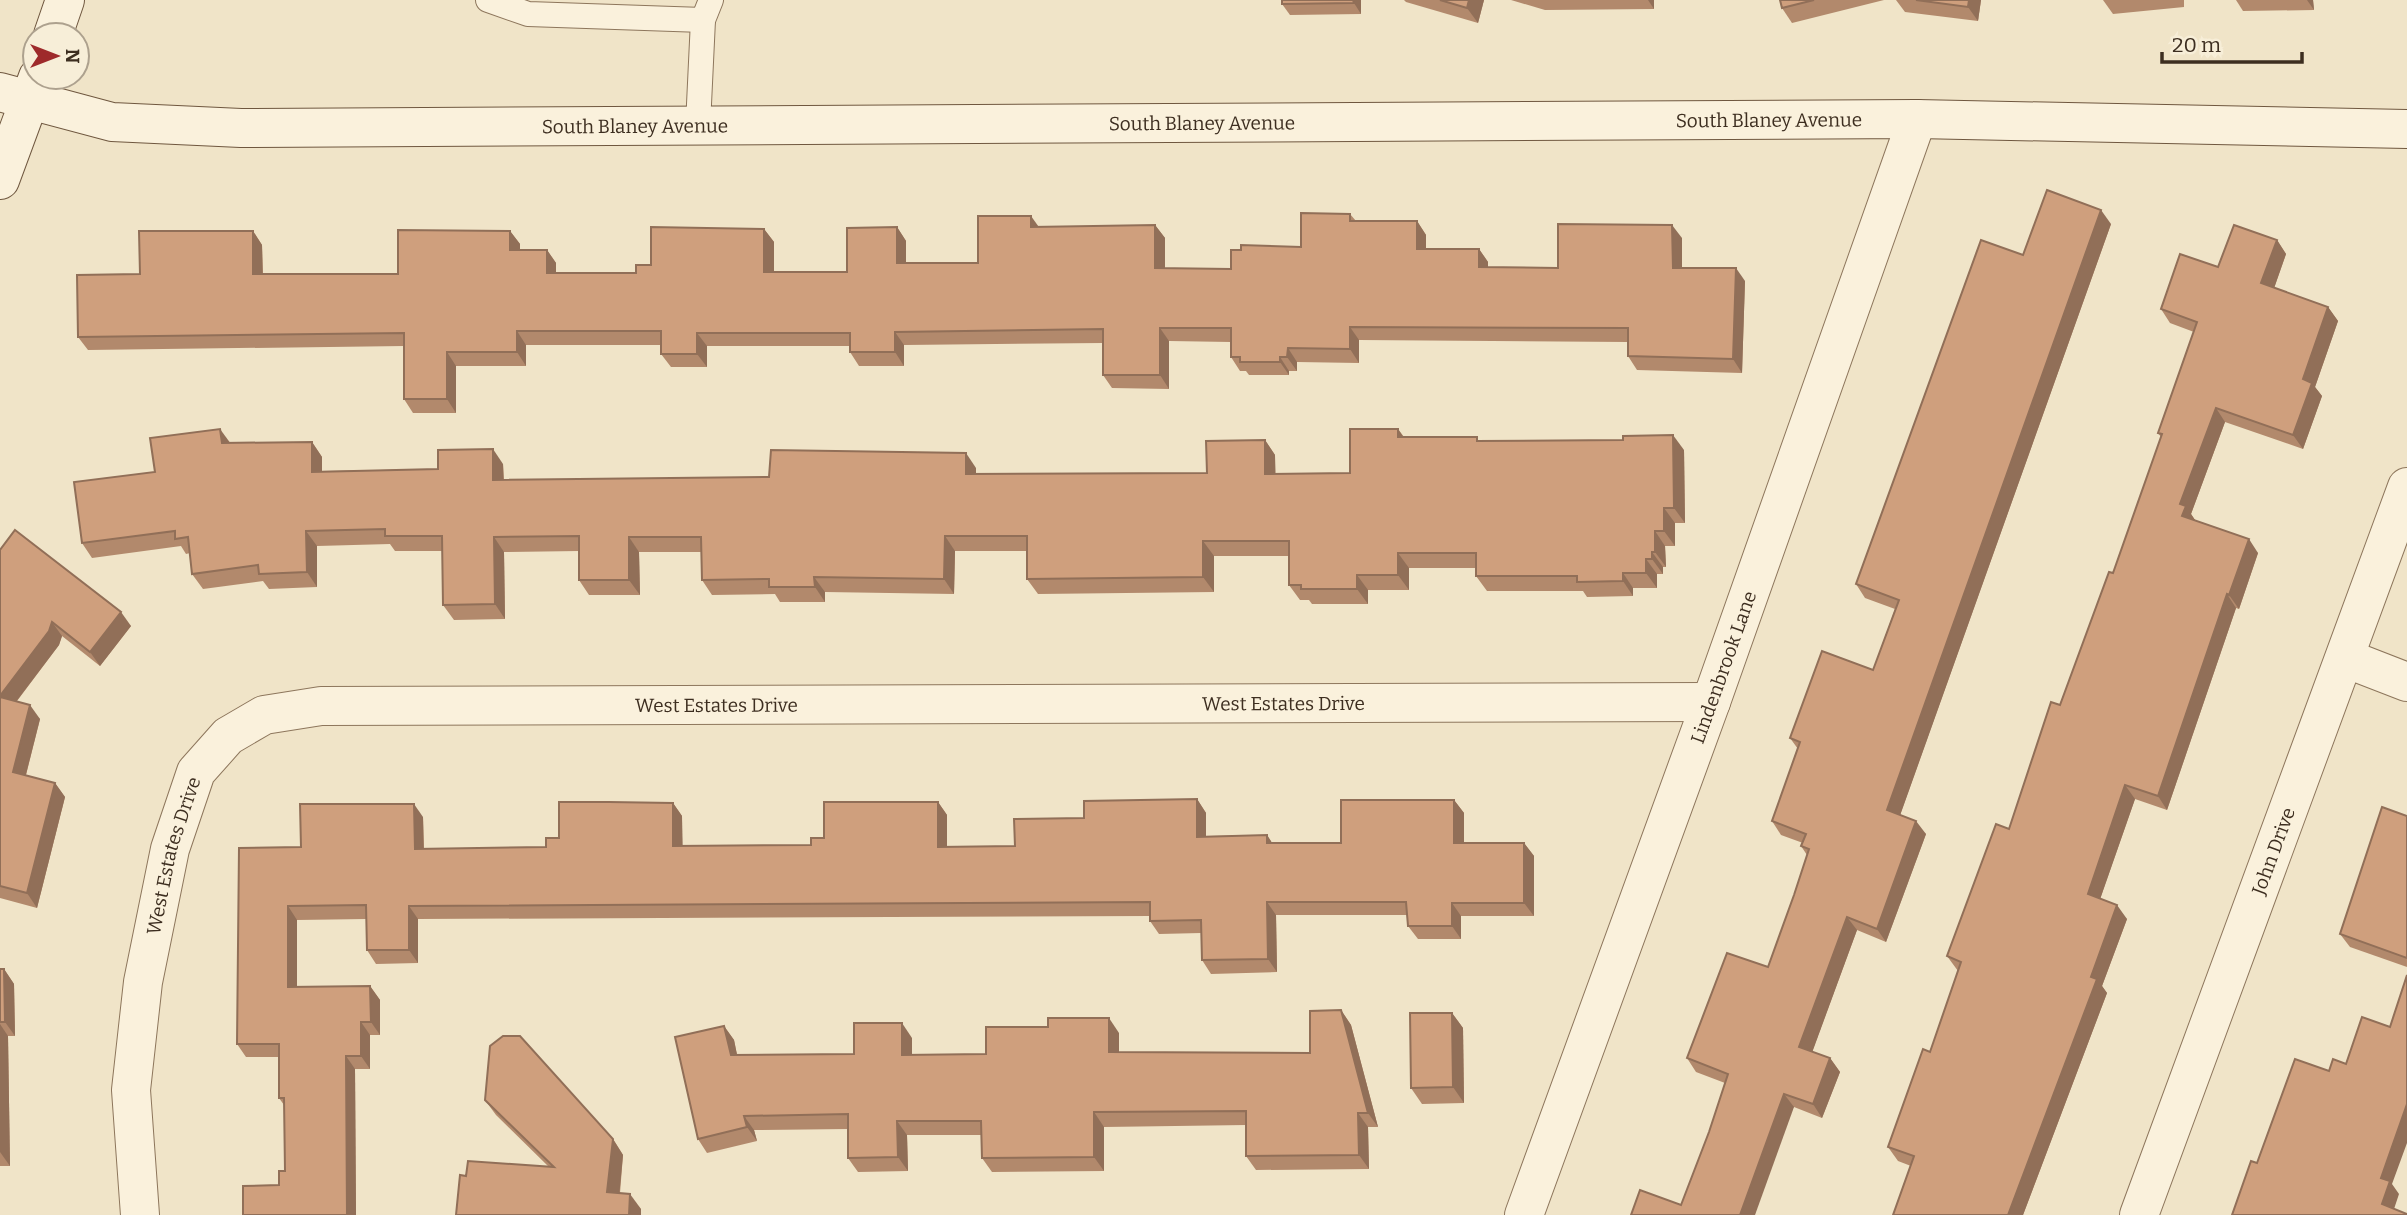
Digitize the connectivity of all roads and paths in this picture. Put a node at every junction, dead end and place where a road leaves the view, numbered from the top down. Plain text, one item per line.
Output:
1 (65, 0) edge
2 (488, 0) edge
3 (707, 10) edge
4 (58, 21) edge
5 (22, 91) edge
6 (25, 91) edge
7 (1917, 119) junction
8 (698, 125) junction
9 (2407, 129) edge
10 (0, 180) edge
11 (2407, 487) edge
12 (2345, 658) junction
13 (2407, 682) edge
14 (1711, 702) junction
15 (140, 1215) edge
16 (1524, 1215) edge
17 (2139, 1215) edge

1 - 4 street
2 - 3 lane
3 - 8 lane
5 - 10 street
6 - 8 street, South Blaney Avenue
7 - 8 street, South Blaney Avenue
7 - 9 street, South Blaney Avenue
7 - 14 street, Lindenbrook Lane
11 - 12 street, John Drive
12 - 13 street
12 - 17 street, John Drive
14 - 15 street, West Estates Drive
14 - 16 street, Lindenbrook Lane

